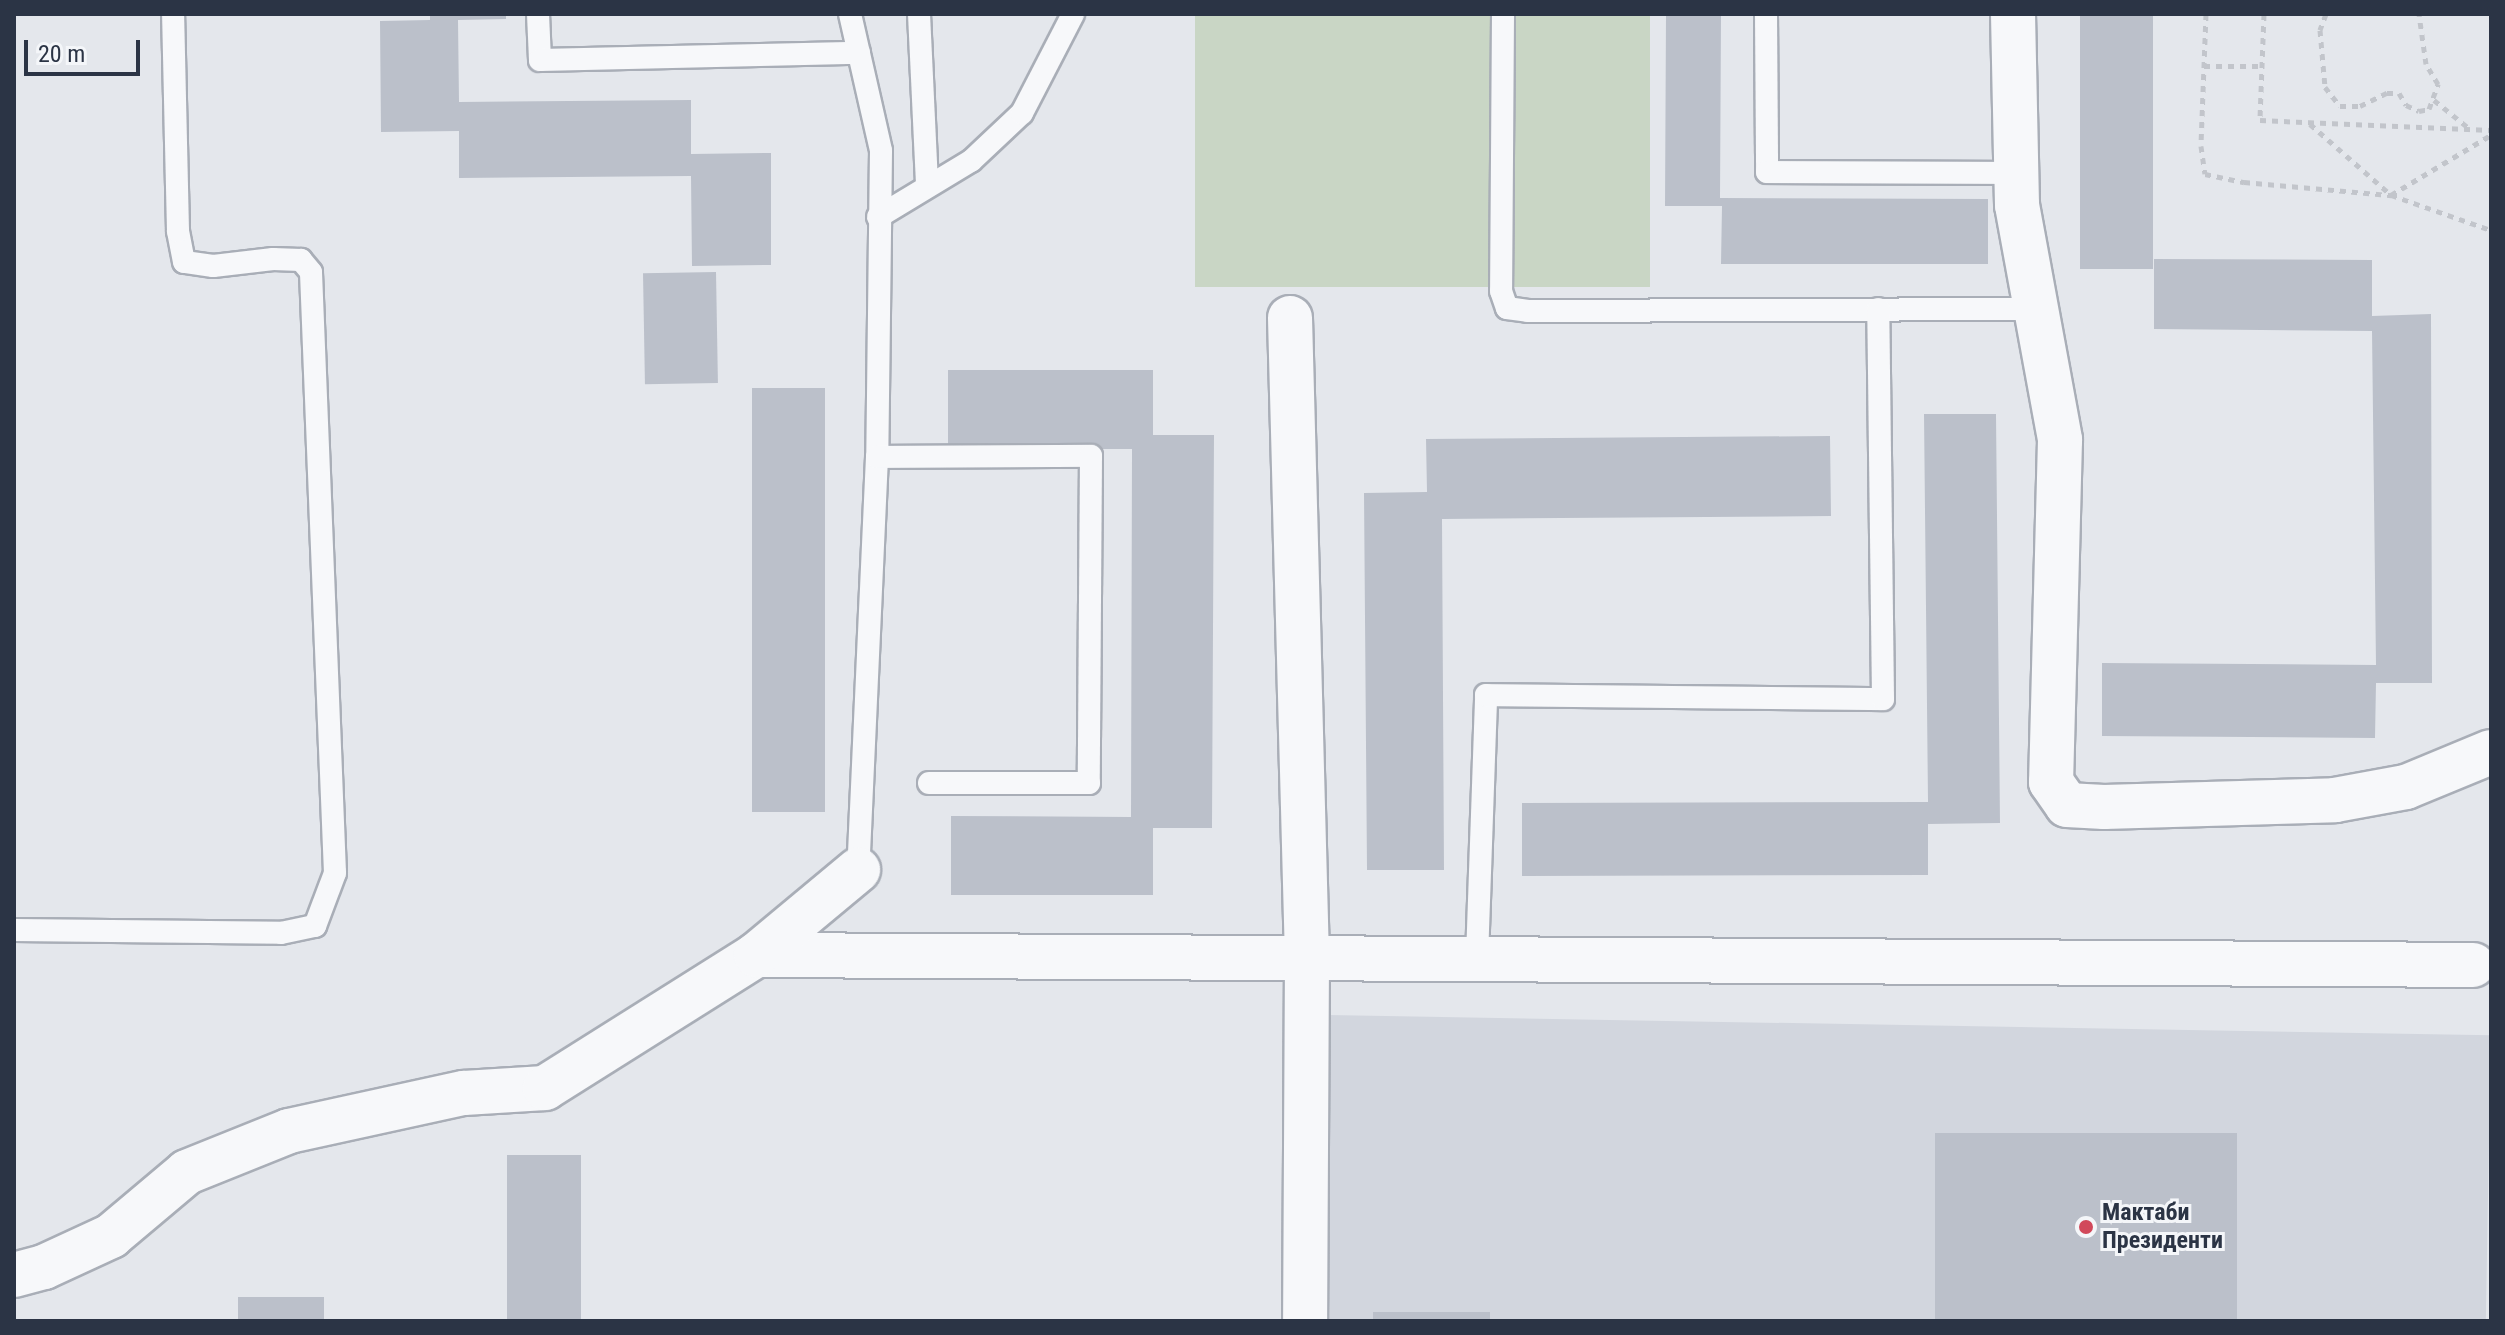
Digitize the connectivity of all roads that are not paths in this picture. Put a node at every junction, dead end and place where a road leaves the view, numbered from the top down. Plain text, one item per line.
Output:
1 (173, 14) edge
2 (538, 14) edge
3 (850, 14) edge
4 (919, 14) edge
5 (1073, 14) edge
6 (1503, 14) edge
7 (1766, 14) edge
8 (2013, 14) edge
9 (859, 53) junction
10 (2016, 173) junction
11 (927, 184) junction
12 (878, 217) junction
13 (1878, 309) junction
14 (2034, 309) junction
15 (1290, 318) dead end
16 (877, 457) junction
17 (2491, 752) edge
18 (929, 783) dead end
19 (858, 870) joint
20 (14, 930) edge
21 (756, 955) junction
22 (1307, 958) junction
23 (1477, 958) junction
24 (2473, 965) dead end
25 (14, 1275) edge
26 (1305, 1321) edge

1 - 20 lane
2 - 9 lane
3 - 9 lane
4 - 11 lane
5 - 11 lane
6 - 13 lane
7 - 10 lane
8 - 10 street
9 - 12 lane
10 - 14 street
11 - 12 lane
12 - 16 lane
13 - 14 lane
13 - 23 lane
14 - 17 street
15 - 22 street
16 - 18 lane
16 - 19 lane
19 - 21 street
21 - 22 street
21 - 25 street
22 - 23 street
22 - 26 street
23 - 24 street

